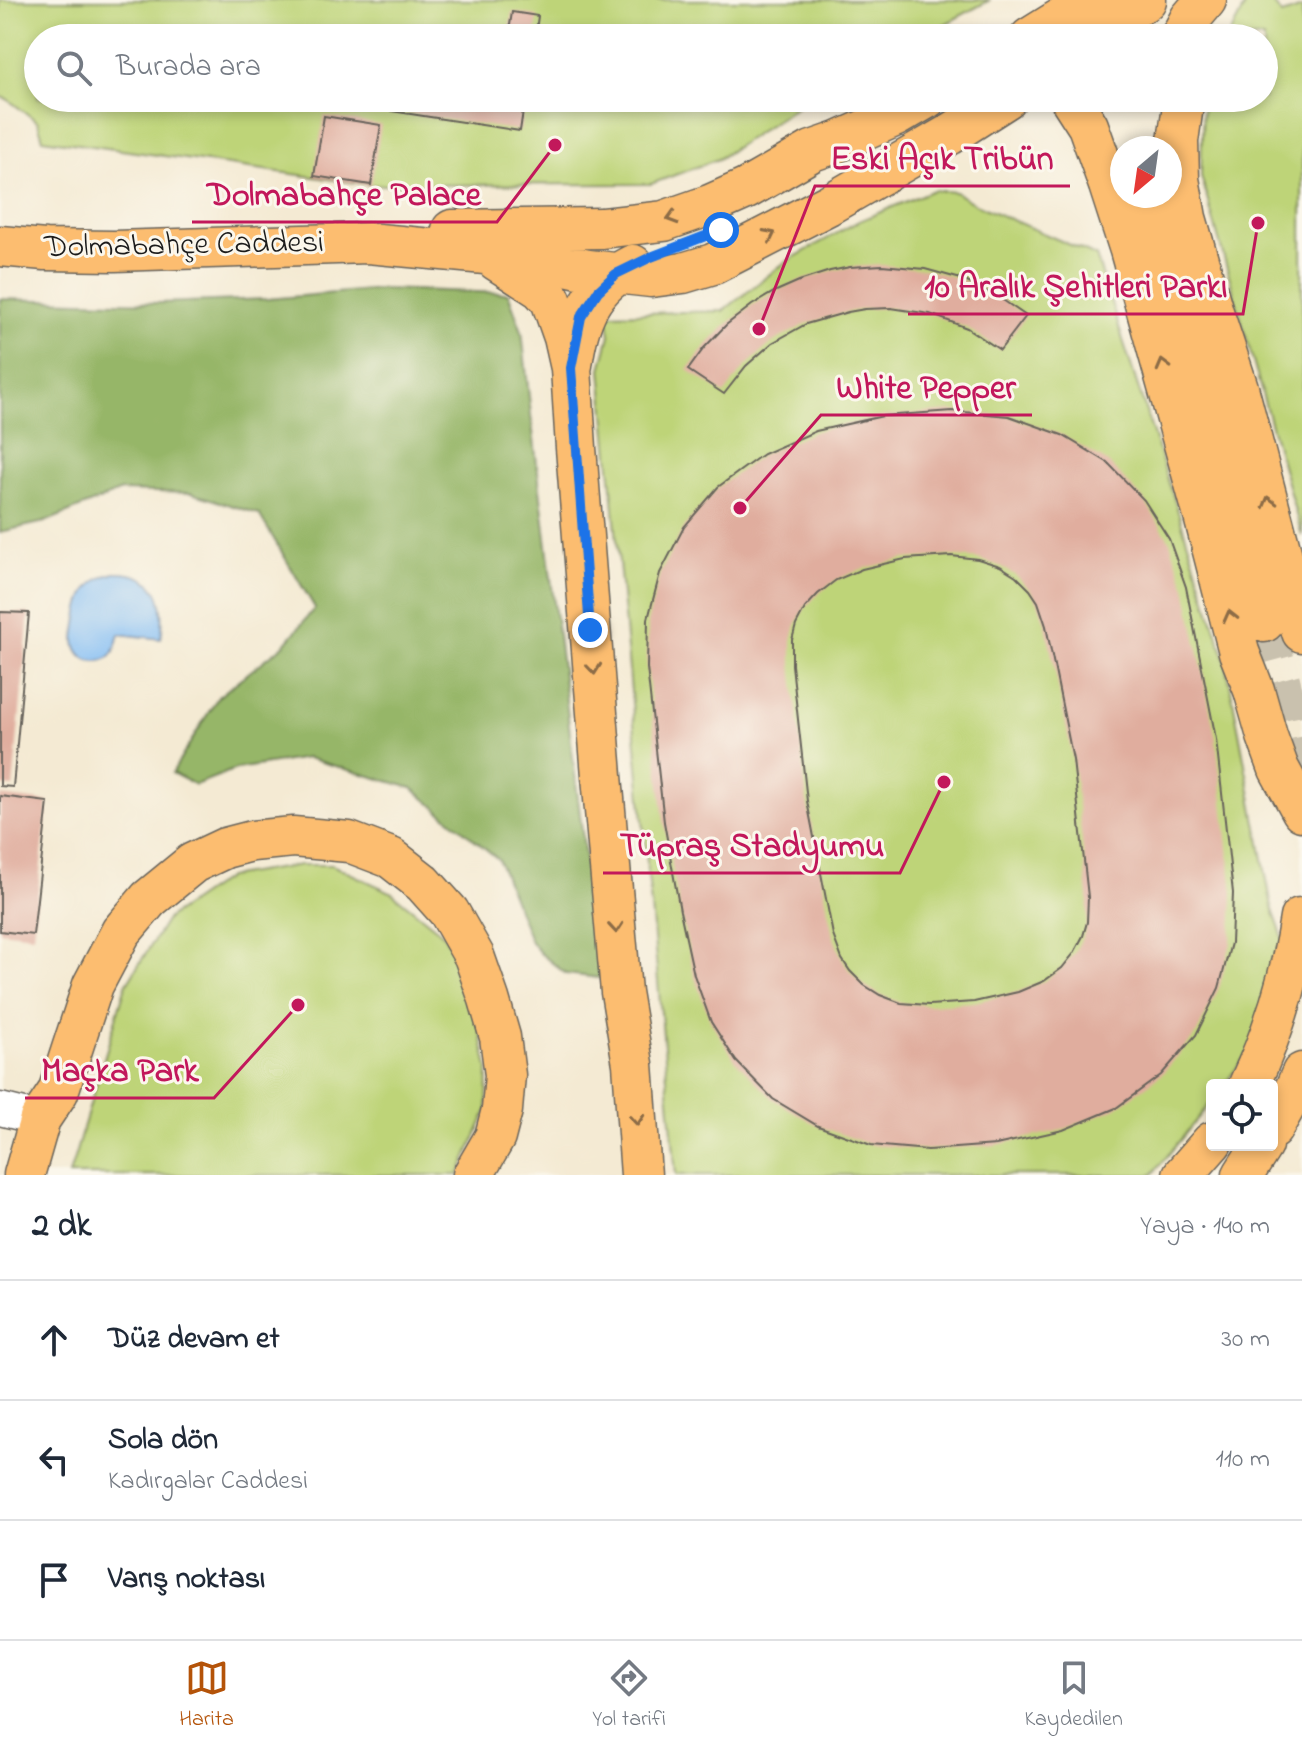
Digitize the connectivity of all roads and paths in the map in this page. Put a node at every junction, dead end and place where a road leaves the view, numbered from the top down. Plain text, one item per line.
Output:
1 (1146, 0) edge
2 (1206, 0) edge
3 (1214, 0) edge
4 (1075, 24) edge
5 (1187, 24) edge
6 (1205, 24) edge
7 (901, 112) edge
8 (904, 112) edge
9 (985, 112) edge
10 (1079, 112) edge
11 (1107, 112) edge
12 (1159, 112) edge
13 (1182, 112) edge
14 (1118, 136) edge
15 (1156, 136) edge
16 (1148, 208) edge
17 (1155, 208) edge
18 (1157, 238) junction
19 (368, 243) junction
20 (0, 246) edge
21 (485, 254) junction
22 (616, 274) junction
23 (571, 368) junction
24 (1283, 627) edge
25 (1254, 690) junction
26 (1302, 748) edge
27 (1302, 811) edge
28 (1300, 918) edge
29 (1302, 1073) edge
30 (1252, 1079) edge
31 (0, 1109) edge
32 (40, 1119) junction
33 (1278, 1119) edge
34 (1206, 1149) edge
35 (1258, 1151) edge
36 (24, 1175) edge
37 (473, 1175) edge
38 (492, 1175) edge
39 (641, 1175) edge
40 (1183, 1175) edge
41 (1243, 1175) edge

1 - 4 main road
2 - 5 main road
3 - 6 main road
7 -> 19 main road
8 - 22 main road
22 -> 9 main road
25 -> 10 main road
11 - 14 main road
12 - 15 main road
24 -> 13 main road
16 - 18 main road
17 - 18 main road
18 - 24 main road
19 - 20 main road, Dolmabahçe Caddesi
19 - 21 main road
21 - 22 main road
21 - 23 main road
22 - 23 main road
23 -> 39 main road
25 - 26 main road
25 - 27 main road
28 - 30 main road
29 - 33 main road
31 - 32 street
32 - 36 main road
32 - 37 main road
32 - 38 main road
34 - 40 main road
35 - 41 main road

